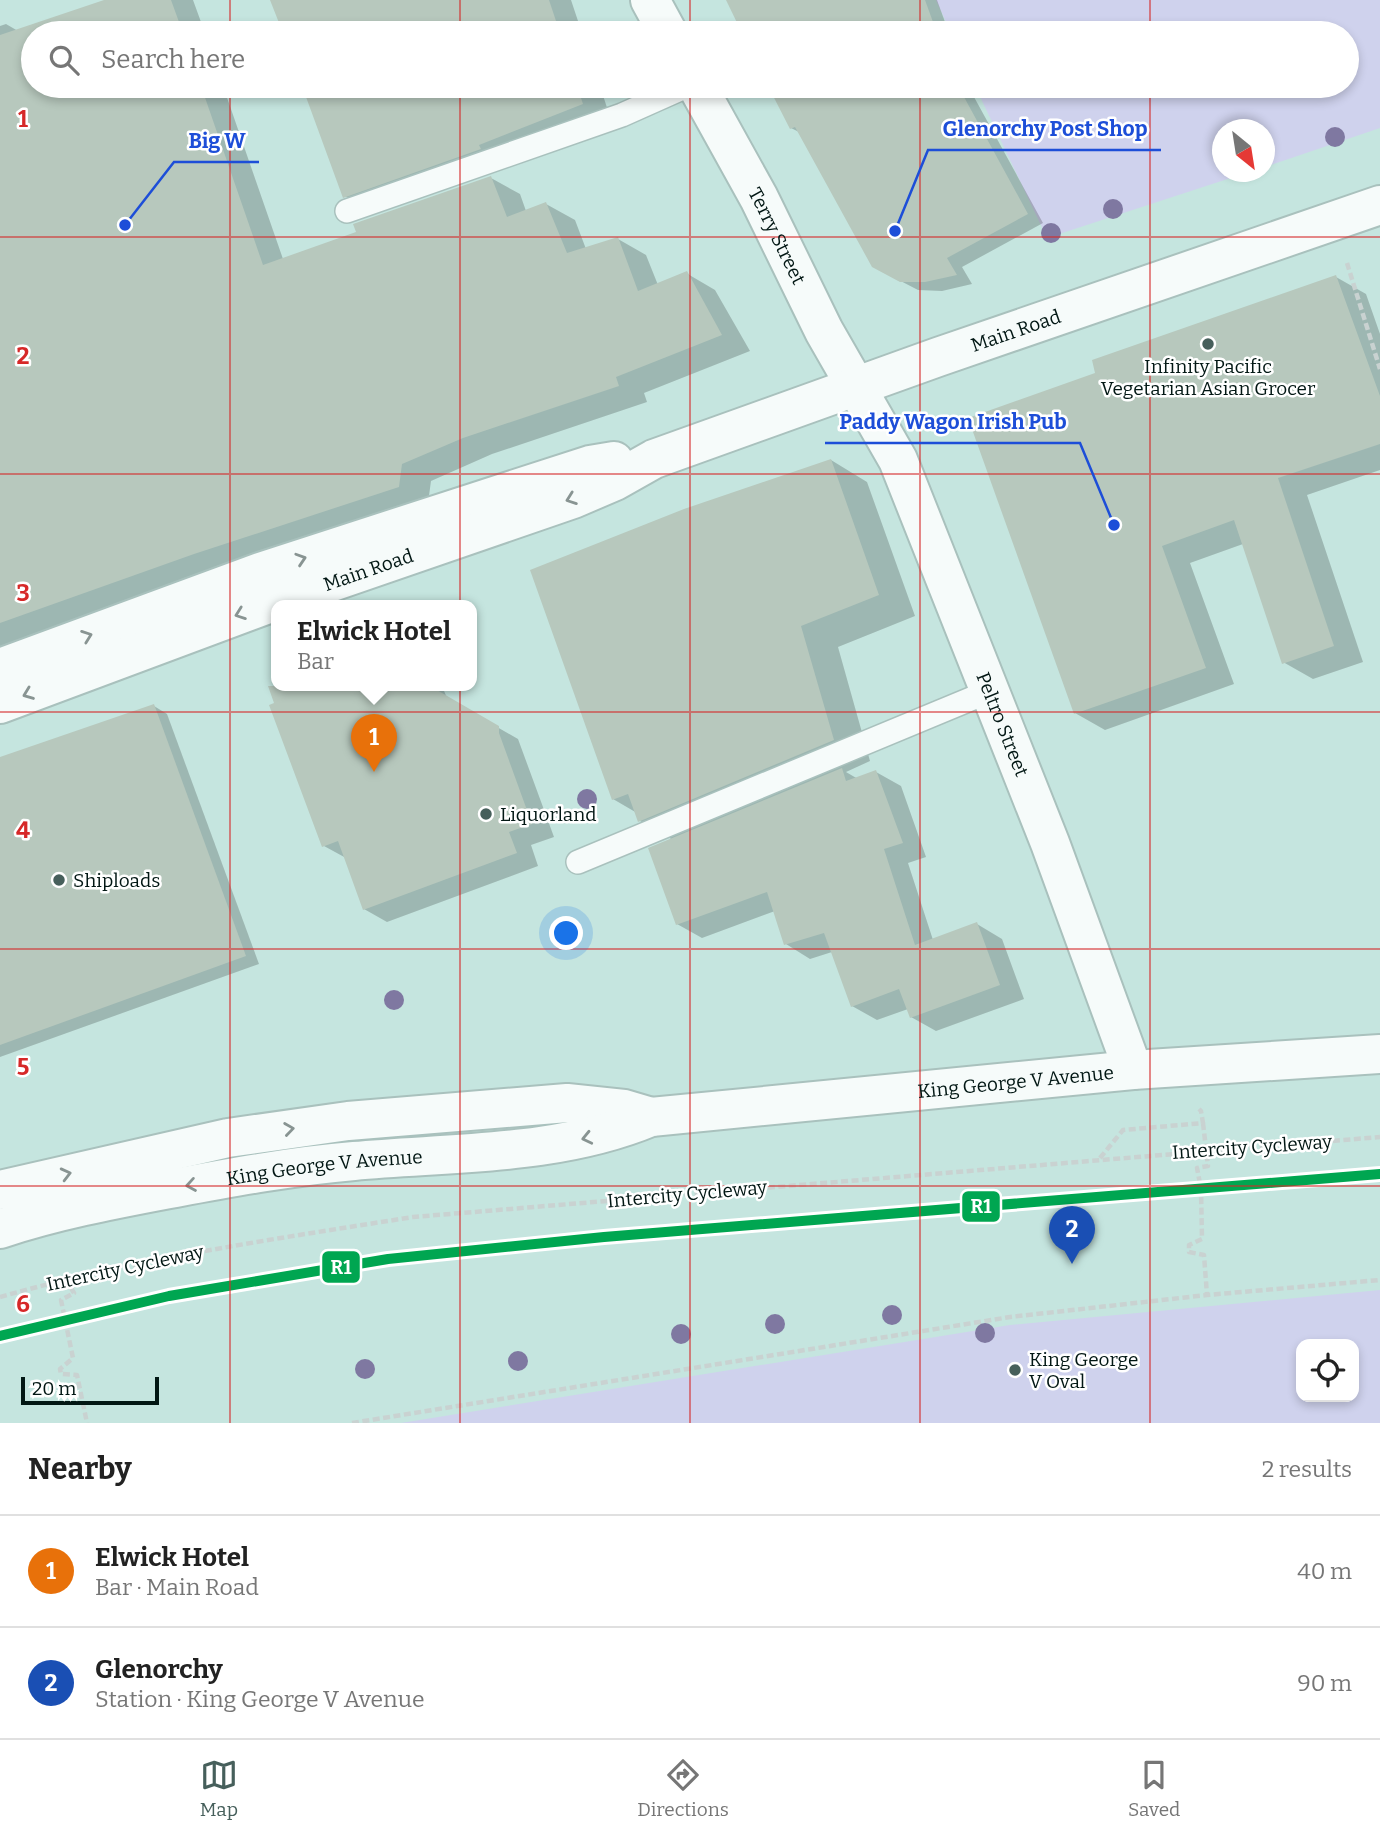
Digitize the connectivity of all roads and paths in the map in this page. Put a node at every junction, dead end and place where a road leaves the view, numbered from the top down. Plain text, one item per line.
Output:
1 (650, 0) edge
2 (661, 21) edge
3 (660, 98) edge
4 (704, 98) edge
5 (1380, 205) edge
6 (347, 211) dead end
7 (1338, 219) junction
8 (1380, 369) edge
9 (856, 386) junction
10 (654, 459) junction
11 (280, 600) edge
12 (271, 603) edge
13 (0, 668) edge
14 (990, 691) junction
15 (0, 704) edge
16 (578, 862) dead end
17 (1380, 1054) edge
18 (1133, 1069) junction
19 (1201, 1111) dead end
20 (651, 1117) junction
21 (1203, 1123) junction
22 (1380, 1137) edge
23 (1206, 1150) junction
24 (1100, 1158) junction
25 (0, 1190) edge
26 (0, 1229) edge
27 (65, 1278) junction
28 (1380, 1280) edge
29 (1207, 1295) junction
30 (0, 1297) edge
31 (87, 1423) edge
32 (352, 1423) edge

1 - 2 main road
3 - 6 lane
4 - 9 main road, Terry Street
5 - 7 main road, Main Road
7 - 8 path
7 - 9 main road, Main Road
9 - 10 main road, Main Road
9 - 14 main road, Peltro Street
10 -> 11 main road, Main Road
13 -> 10 main road, Main Road
12 -> 15 main road, Main Road
14 - 16 lane
14 - 18 main road, Peltro Street
17 - 18 main road, King George V Avenue
18 - 20 main road, King George V Avenue
19 - 21 path
25 -> 20 main road, King George V Avenue
20 -> 26 main road, King George V Avenue
21 - 23 path
21 - 24 path
22 - 23 path, Intercity Cycleway
23 - 24 path, Intercity Cycleway
23 - 29 path
24 - 27 path, Intercity Cycleway
27 - 30 path, Intercity Cycleway
27 - 31 path
28 - 29 path
29 - 32 path

